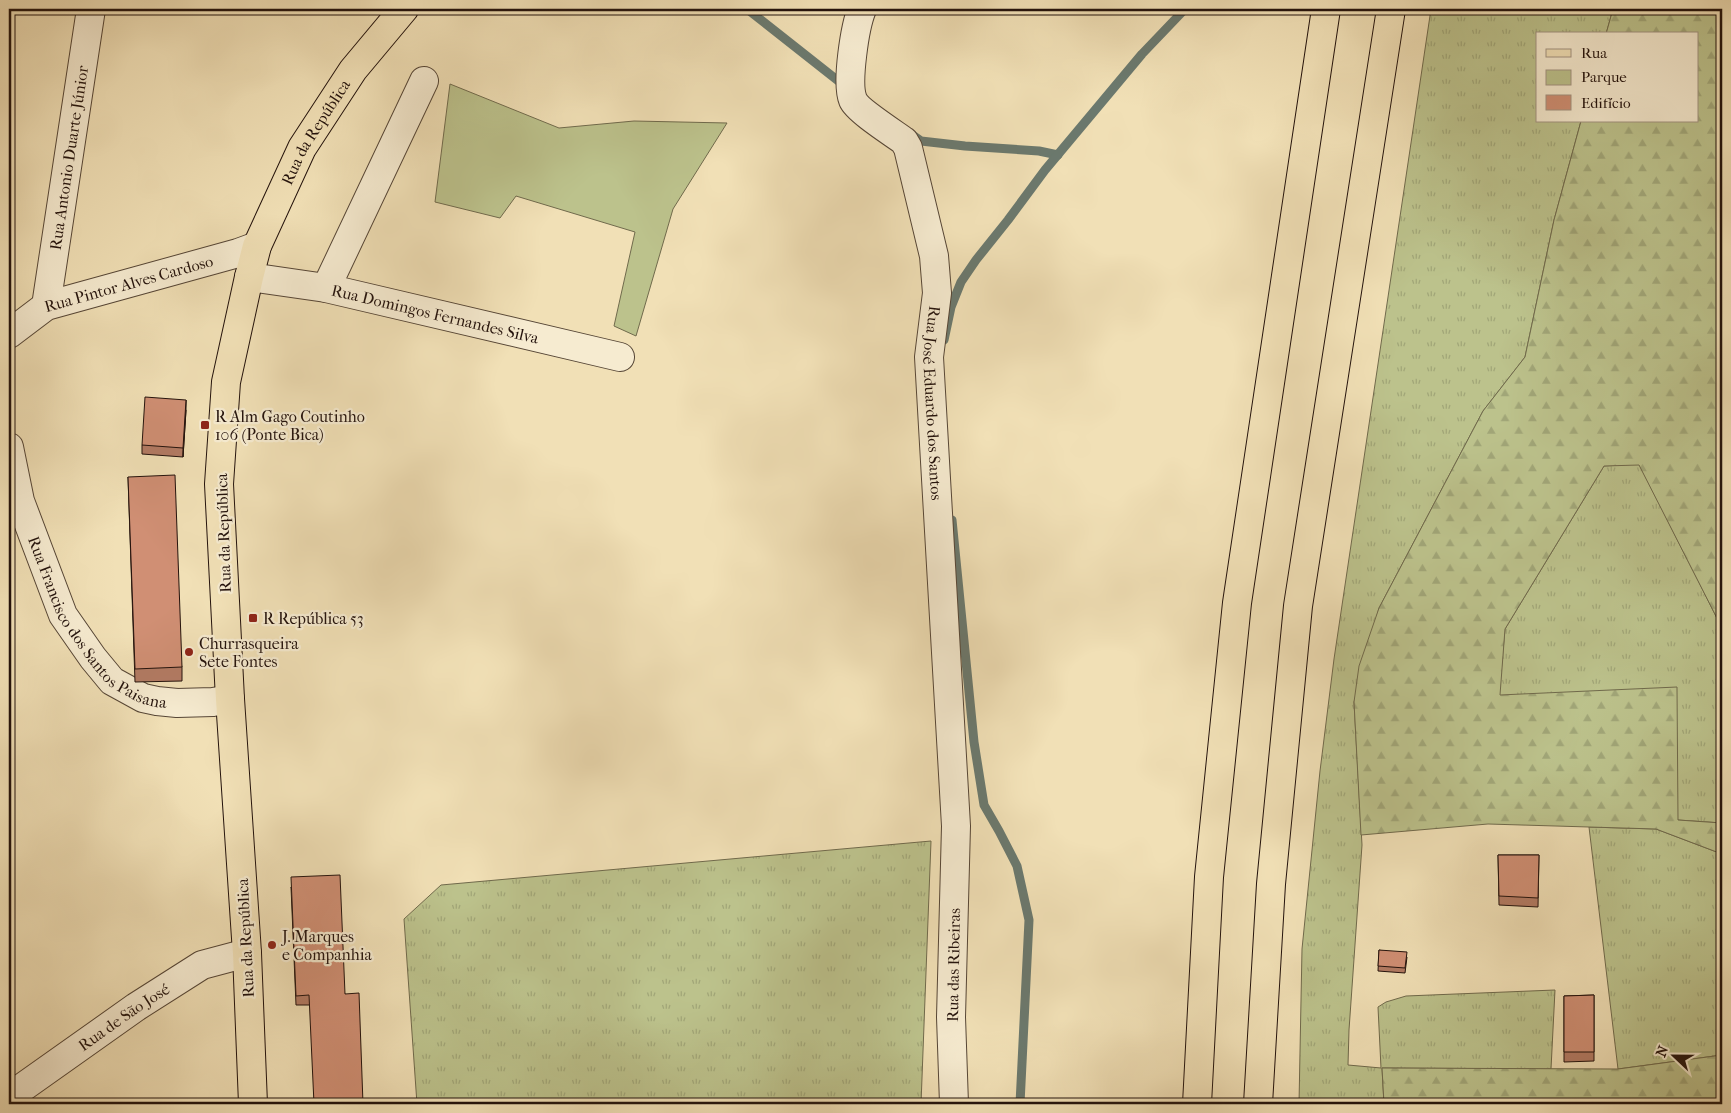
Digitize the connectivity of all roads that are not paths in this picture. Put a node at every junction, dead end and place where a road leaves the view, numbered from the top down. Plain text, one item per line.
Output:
1 (91, 9) edge
2 (404, 9) edge
3 (862, 9) edge
4 (1326, 9) edge
5 (1391, 9) edge
6 (424, 81) dead end
7 (257, 246) junction
8 (249, 277) junction
9 (326, 288) junction
10 (46, 306) junction
11 (9, 334) edge
12 (620, 358) dead end
13 (9, 448) edge
14 (230, 699) junction
15 (956, 826) joint
16 (247, 953) junction
17 (9, 1097) edge
18 (253, 1104) edge
19 (954, 1104) edge
20 (1197, 1104) edge
21 (1258, 1104) edge

1 - 10 street, Rua Antonio Duarte Júnior
2 - 7 main road, Rua da República
3 - 15 street, Rua José Eduardo dos Santos
4 - 20 main road
5 - 21 main road
6 - 9 street
7 - 8 main road, Rua da República
7 - 10 street, Rua Pintor Alves Cardoso
8 - 9 street, Rua Domingos Fernandes Silva
8 - 14 main road, Rua da República
9 - 12 street, Rua Domingos Fernandes Silva
10 - 11 street, Rua Pintor Alves Cardoso
13 - 14 street, Rua Francisco dos Santos Paisana
14 - 16 main road, Rua da República
15 - 19 street, Rua das Ribeiras
16 - 17 street, Rua de São José
16 - 18 main road, Rua da República

